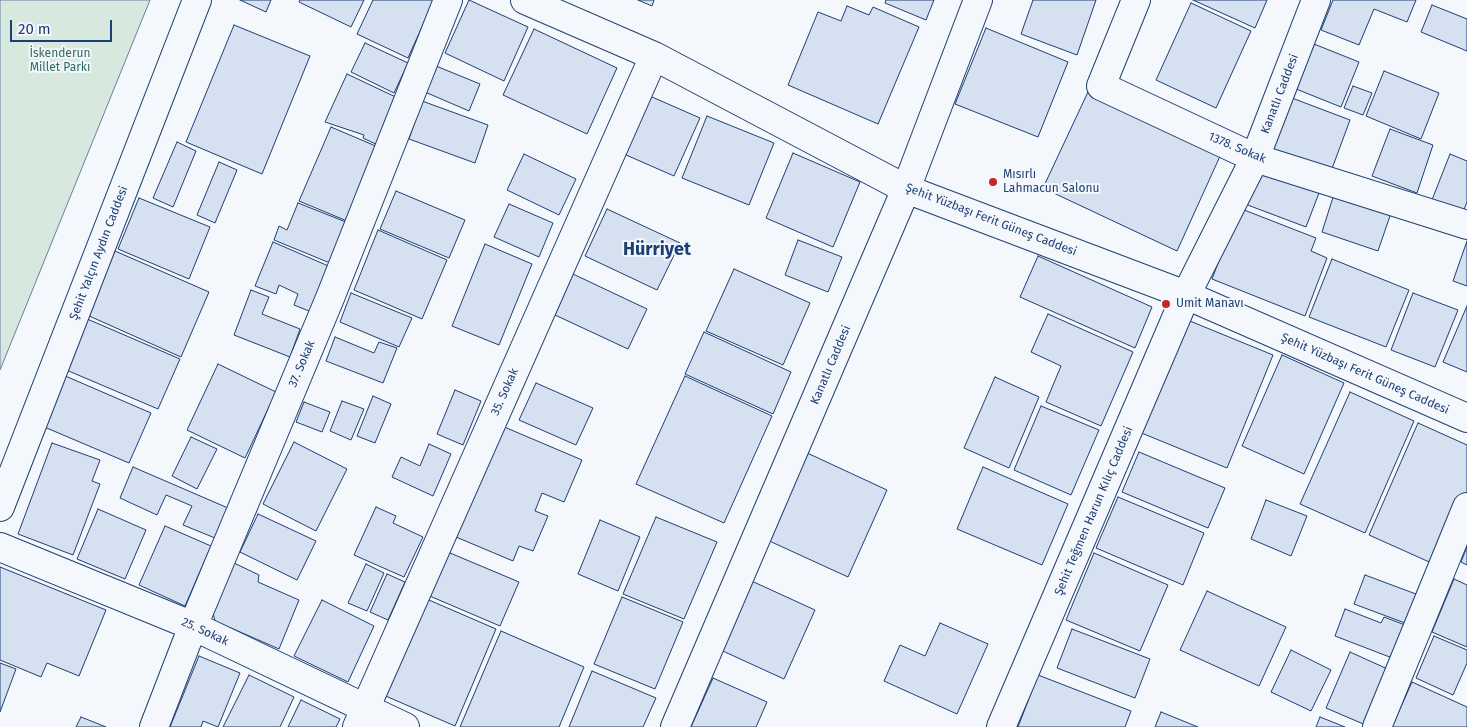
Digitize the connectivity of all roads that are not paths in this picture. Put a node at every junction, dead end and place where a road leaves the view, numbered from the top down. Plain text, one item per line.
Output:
1 (197, 0) edge
2 (448, 0) edge
3 (525, 0) edge
4 (978, 0) edge
5 (1136, 0) edge
6 (1316, 0) edge
7 (654, 56) junction
8 (1255, 158) junction
9 (906, 189) junction
10 (1467, 226) edge
11 (1186, 295) junction
12 (1467, 418) edge
13 (0, 507) edge
14 (1467, 508) edge
15 (0, 547) edge
16 (193, 626) junction
17 (361, 718) edge
18 (154, 727) edge
19 (405, 727) edge
20 (675, 727) edge
21 (1002, 727) edge
22 (1377, 727) edge

1 - 13 street, Şehit Yalçın Aydın Caddesi
2 - 16 street, 37. Sokak
3 - 7 street, Şehit Yüzbaşı Ferit Güneş Caddesi
4 - 9 street, Kanatlı Caddesi
5 - 8 street, 1378. Sokak
6 - 8 street, Kanatlı Caddesi
7 - 9 street, Şehit Yüzbaşı Ferit Güneş Caddesi
7 - 17 street, 35. Sokak
8 - 10 street, 1378. Sokak
8 - 11 street, Kanatlı Caddesi
9 - 11 street, Şehit Yüzbaşı Ferit Güneş Caddesi
9 - 20 street, Kanatlı Caddesi
11 - 12 street, Şehit Yüzbaşı Ferit Güneş Caddesi
11 - 21 street, Şehit Teğmen Harun Kılıç Caddesi
14 - 22 street
15 - 16 street, 25. Sokak
16 - 17 street, 25. Sokak
16 - 18 street, 37. Sokak
17 - 19 street, 25. Sokak

